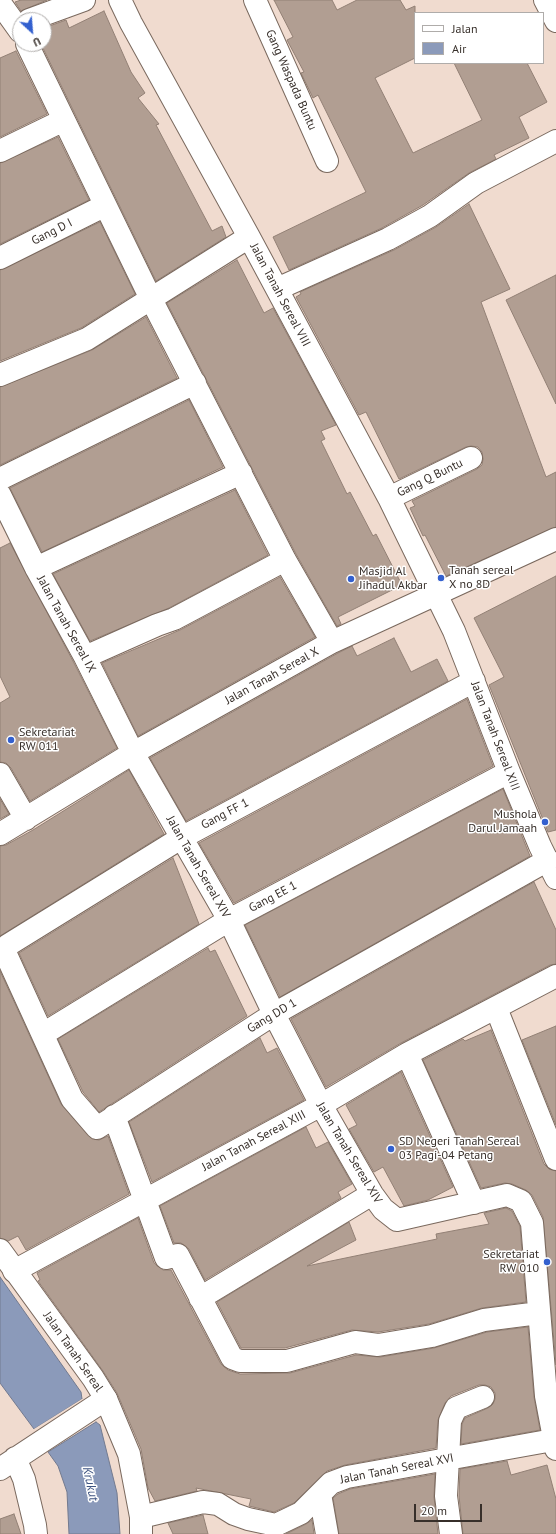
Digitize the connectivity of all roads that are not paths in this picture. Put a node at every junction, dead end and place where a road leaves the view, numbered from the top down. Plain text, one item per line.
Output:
1 (84, 0) edge
2 (120, 0) edge
3 (255, 0) edge
4 (545, 0) edge
5 (0, 3) edge
6 (52, 12) edge
7 (12, 19) edge
8 (556, 21) edge
9 (31, 52) edge
10 (64, 120) junction
11 (556, 141) edge
12 (0, 151) edge
13 (326, 161) dead end
14 (104, 206) junction
15 (249, 237) junction
16 (0, 258) edge
17 (277, 289) junction
18 (151, 299) junction
19 (0, 375) edge
20 (195, 383) junction
21 (471, 458) dead end
22 (241, 473) junction
23 (0, 479) edge
24 (0, 495) edge
25 (389, 498) junction
26 (556, 540) edge
27 (285, 560) junction
28 (36, 568) junction
29 (436, 594) junction
30 (332, 642) junction
31 (85, 657) junction
32 (474, 681) junction
33 (133, 754) junction
34 (508, 772) junction
35 (0, 774) edge
36 (26, 819) junction
37 (0, 834) edge
38 (181, 838) junction
39 (552, 869) edge
40 (229, 920) junction
41 (556, 976) edge
42 (496, 1008) junction
43 (274, 1014) junction
44 (44, 1034) junction
45 (407, 1054) junction
46 (321, 1105) junction
47 (114, 1116) junction
48 (556, 1159) edge
49 (372, 1194) junction
50 (146, 1200) junction
51 (474, 1203) junction
52 (0, 1250) edge
53 (14, 1271) junction
54 (200, 1298) junction
55 (539, 1313) junction
56 (551, 1395) edge
57 (483, 1397) dead end
58 (97, 1404) junction
59 (555, 1445) edge
60 (448, 1458) junction
61 (8, 1464) edge
62 (320, 1494) junction
63 (141, 1525) edge
64 (36, 1534) edge
65 (327, 1534) edge
66 (451, 1534) edge

1 - 6 street
2 - 15 street, Jalan Tanah Sereal VIII
3 - 13 street, Gang Waspada Buntu
4 - 8 street
5 - 7 street
9 - 10 street
10 - 12 street
10 - 14 street
11 - 17 street
14 - 16 street, Gang D I
14 - 18 street
15 - 17 street, Jalan Tanah Sereal VIII
15 - 18 street
17 - 25 street, Jalan Tanah Sereal VIII
18 - 19 street
18 - 20 street
20 - 22 street
20 - 23 street
21 - 25 street, Gang Q Buntu
22 - 27 street
22 - 28 street
24 - 28 street, Jalan Tanah Sereal IX
25 - 29 street, Jalan Tanah Sereal VIII
26 - 29 street, Jalan Tanah Sereal X
27 - 30 street
27 - 31 street
28 - 31 street, Jalan Tanah Sereal IX
29 - 30 street, Jalan Tanah Sereal X
29 - 32 street, Jalan Tanah Sereal XIII
30 - 33 street, Jalan Tanah Sereal X
31 - 33 street, Jalan Tanah Sereal IX
32 - 34 street, Jalan Tanah Sereal XIII
32 - 38 street, Gang FF 1
33 - 36 street, Jalan Tanah Sereal X
33 - 38 street, Jalan Tanah Sereal XIV
34 - 39 street, Jalan Tanah Sereal XIII
34 - 40 street, Gang EE 1
35 - 36 street
36 - 37 street, Jalan Tanah Sereal X
38 - 40 street, Jalan Tanah Sereal XIV
38 - 44 street, Gang FF 1
39 - 43 street, Gang DD 1
40 - 43 street, Jalan Tanah Sereal XIV
40 - 44 street, Gang EE 1
41 - 42 street, Jalan Tanah Sereal XIII
42 - 45 street, Jalan Tanah Sereal XIII
42 - 48 street
43 - 46 street, Jalan Tanah Sereal XIV
43 - 47 street, Gang DD 1
44 - 47 street, Gang DD 1
45 - 46 street, Jalan Tanah Sereal XIII
45 - 51 street
46 - 49 street, Jalan Tanah Sereal XIV
46 - 50 street, Jalan Tanah Sereal XIII
47 - 50 street
49 - 51 street, Jalan Tanah Sereal XIV
49 - 54 street
50 - 53 street, Jalan Tanah Sereal XIII
50 - 54 street
51 - 55 street, Jalan Tanah Sereal XIV
52 - 53 street, Jalan Tanah Sereal
53 - 58 street, Jalan Tanah Sereal
54 - 55 street
55 - 56 street, Jalan Tanah Sereal XIV
56 - 59 street, Jalan Tanah Sereal XIV
57 - 60 street
58 - 61 street
58 - 63 street, Jalan Tanah Sereal
59 - 60 street, Jalan Tanah Sereal XVI
60 - 62 street, Jalan Tanah Sereal XVI
60 - 66 street
61 - 64 street
62 - 63 street, Jalan Tanah Sereal XVI
62 - 65 street

